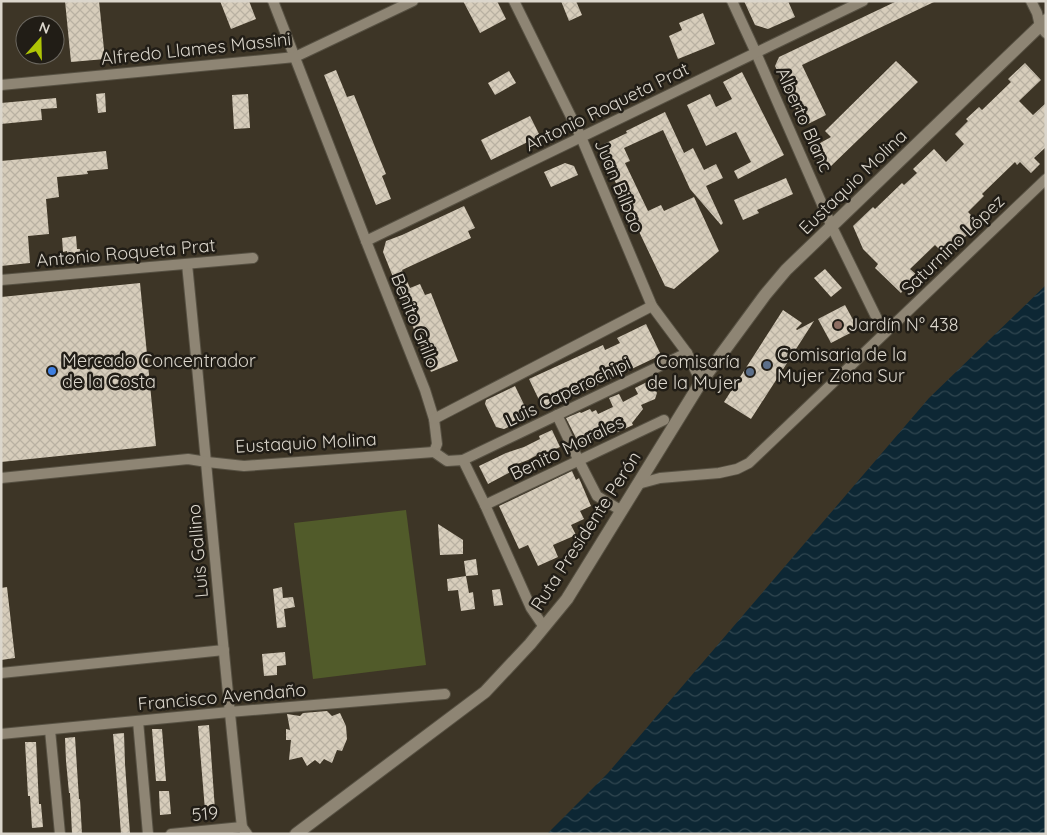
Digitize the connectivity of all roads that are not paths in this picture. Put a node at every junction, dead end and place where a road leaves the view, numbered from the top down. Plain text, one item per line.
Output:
1 (273, 1) edge
2 (413, 1) edge
3 (514, 1) edge
4 (732, 1) edge
5 (863, 1) edge
6 (1030, 1) edge
7 (1044, 26) edge
8 (756, 53) junction
9 (295, 57) junction
10 (1, 85) edge
11 (581, 137) junction
12 (1046, 179) edge
13 (832, 227) junction
14 (366, 241) junction
15 (253, 258) dead end
16 (187, 264) junction
17 (1, 280) edge
18 (652, 306) junction
19 (884, 333) junction
20 (687, 353) junction
21 (701, 382) junction
22 (557, 415) junction
23 (434, 419) junction
24 (664, 420) dead end
25 (434, 452) junction
26 (463, 460) junction
27 (578, 461) junction
28 (207, 462) junction
29 (1, 478) edge
30 (638, 484) junction
31 (485, 505) junction
32 (622, 511) junction
33 (544, 627) junction
34 (224, 650) junction
35 (1, 673) edge
36 (445, 694) dead end
37 (229, 712) junction
38 (138, 721) junction
39 (50, 730) junction
40 (1, 734) edge
41 (245, 831) edge
42 (60, 834) edge
43 (148, 834) edge
44 (171, 834) edge
45 (296, 834) edge

1 - 9 street, Benito Grillo
2 - 9 street, Alfredo Llames Massini
3 - 11 street, Juan Bilbao
4 - 8 street, Alberto Blanc
5 - 8 street, Antonio Roqueta Prat
6 - 7 street
7 - 13 main road, Eustaquio Molina
8 - 11 street, Antonio Roqueta Prat
8 - 13 street, Alberto Blanc
9 - 10 street, Alfredo Llames Massini
9 - 14 street, Benito Grillo
11 - 14 street, Antonio Roqueta Prat
11 - 18 street, Juan Bilbao
12 - 19 street, Saturnino López
13 - 19 street, Alberto Blanc
13 - 21 main road, Eustaquio Molina
14 - 23 street, Benito Grillo
15 - 16 street, Antonio Roqueta Prat
16 - 17 street, Antonio Roqueta Prat
16 - 28 street, Luis Gallino
18 - 20 street, Juan Bilbao
18 - 23 street
19 - 30 street, Saturnino López
20 - 21 street, Juan Bilbao
20 - 22 street, Luis Caperochipi
21 - 30 main road, Ruta Presidente Perón
22 - 26 street, Luis Caperochipi
22 - 27 street
23 - 25 street, Benito Grillo
24 - 27 street, Benito Morales
25 - 26 street
25 - 28 street, Eustaquio Molina
26 - 31 street
27 - 31 street, Benito Morales
27 - 32 street
28 - 29 street, Eustaquio Molina
28 - 34 street, Luis Gallino
30 - 32 main road, Ruta Presidente Perón
31 - 33 street
32 - 33 main road, Ruta Presidente Perón
33 - 45 main road, Ruta Presidente Perón
34 - 35 street
34 - 37 street, Luis Gallino
36 - 37 street, Francisco Avendaño
37 - 38 street, Francisco Avendaño
37 - 41 street, Luis Gallino
38 - 39 street, Francisco Avendaño
38 - 43 street
39 - 40 street, Francisco Avendaño
39 - 42 street
41 - 44 street, 519

